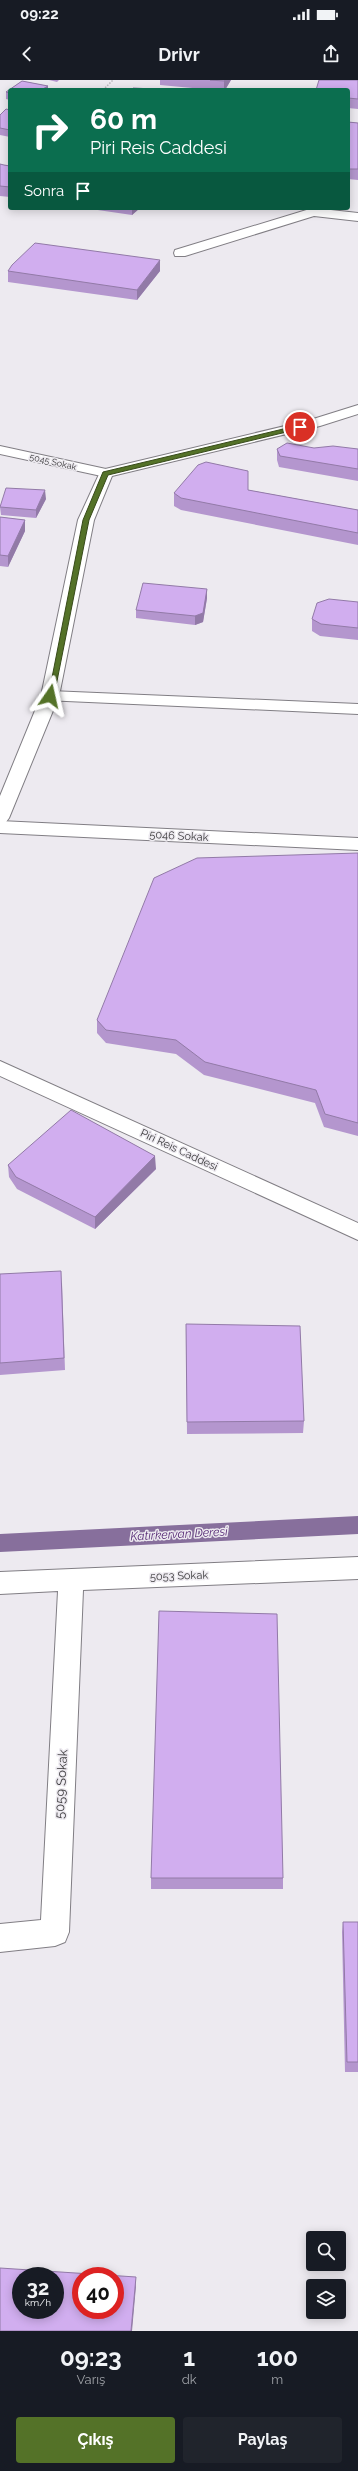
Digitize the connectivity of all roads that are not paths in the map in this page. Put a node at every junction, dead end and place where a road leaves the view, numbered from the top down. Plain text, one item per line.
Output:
1 (358, 217) edge
2 (180, 253) dead end
3 (358, 409) edge
4 (0, 450) edge
5 (106, 473) junction
6 (50, 696) junction
7 (358, 709) edge
8 (0, 818) edge
9 (0, 827) edge
10 (358, 844) edge
11 (0, 1068) edge
12 (358, 1232) edge
13 (358, 1568) edge
14 (71, 1580) junction
15 (0, 1583) edge
16 (0, 1938) edge

1 - 2 street
3 - 5 street
4 - 5 street, 5045 Sokak
5 - 6 street
6 - 7 street
6 - 8 street
9 - 10 street, 5046 Sokak
11 - 12 street, Piri Reis Caddesi
13 - 14 street, 5053 Sokak
14 - 15 street, 5053 Sokak
14 - 16 street, 5059 Sokak

